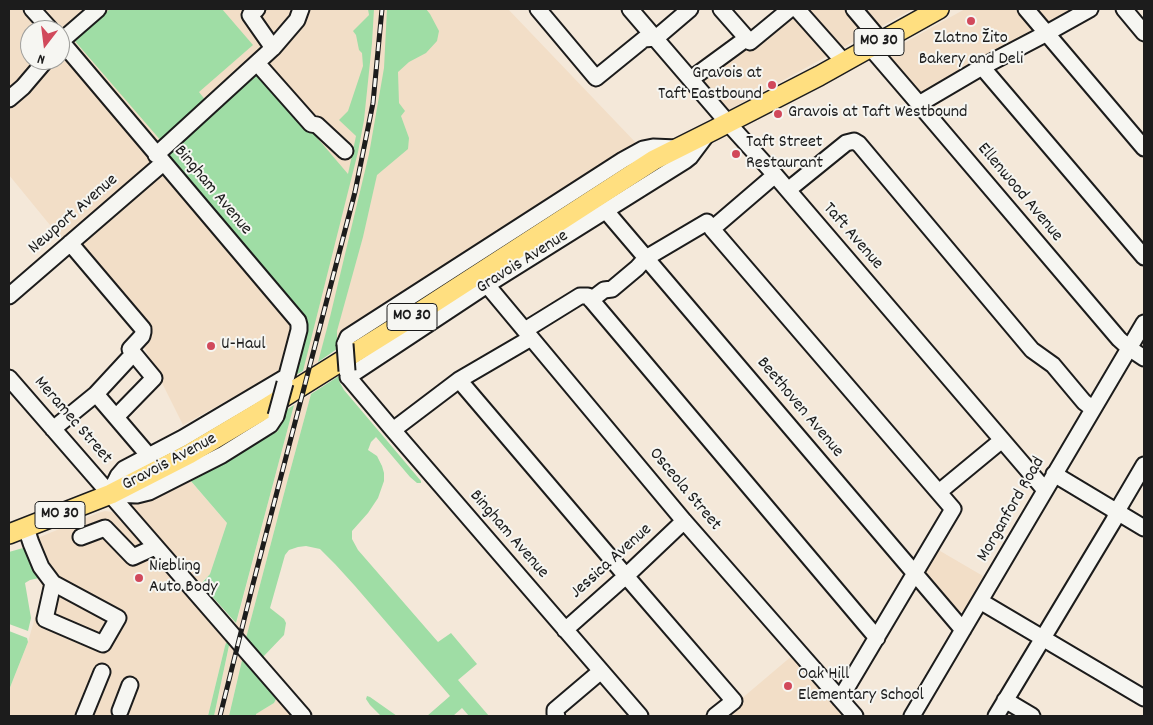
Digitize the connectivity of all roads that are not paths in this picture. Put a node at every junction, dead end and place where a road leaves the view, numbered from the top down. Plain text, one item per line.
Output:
1 (32, 9) edge
2 (98, 9) edge
3 (257, 9) edge
4 (301, 9) edge
5 (538, 9) edge
6 (630, 9) edge
7 (690, 9) edge
8 (721, 9) edge
9 (790, 9) edge
10 (798, 9) edge
11 (854, 9) edge
12 (939, 9) edge
13 (1026, 9) edge
14 (1090, 9) edge
15 (1124, 9) edge
16 (42, 20) edge
17 (70, 33) edge
18 (1144, 33) edge
19 (1047, 34) junction
20 (656, 38) junction
21 (747, 38) junction
22 (875, 44) junction
23 (273, 48) junction
24 (70, 53) edge
25 (844, 62) junction
26 (257, 63) junction
27 (982, 67) junction
28 (37, 70) edge
29 (690, 79) junction
30 (9, 99) edge
31 (919, 104) junction
32 (728, 123) junction
33 (709, 133) junction
34 (677, 148) junction
35 (1144, 148) edge
36 (345, 151) dead end
37 (160, 159) junction
38 (775, 175) junction
39 (788, 190) junction
40 (606, 211) junction
41 (712, 229) junction
42 (70, 243) junction
43 (1144, 257) edge
44 (646, 258) junction
45 (487, 286) junction
46 (9, 296) edge
47 (591, 300) junction
48 (1144, 322) edge
49 (528, 334) junction
50 (1129, 348) junction
51 (133, 354) junction
52 (1144, 358) edge
53 (348, 374) junction
54 (9, 378) edge
55 (286, 380) junction
56 (459, 380) junction
57 (96, 394) junction
58 (1093, 409) junction
59 (116, 417) junction
60 (53, 429) junction
61 (393, 430) junction
62 (1002, 440) junction
63 (149, 456) junction
64 (1144, 465) edge
65 (1054, 474) junction
66 (1045, 490) junction
67 (939, 492) junction
68 (111, 494) junction
69 (1117, 511) junction
70 (684, 521) junction
71 (1144, 528) edge
72 (18, 531) edge
73 (81, 537) dead end
74 (155, 546) junction
75 (915, 574) junction
76 (626, 576) junction
77 (53, 583) junction
78 (980, 600) junction
79 (565, 630) junction
80 (963, 630) junction
81 (877, 638) junction
82 (1042, 638) junction
83 (601, 671) junction
84 (102, 672) dead end
85 (130, 686) dead end
86 (1144, 698) edge
87 (840, 699) junction
88 (1006, 700) junction
89 (124, 715) edge
90 (84, 716) edge
91 (303, 716) edge
92 (557, 716) edge
93 (640, 716) edge
94 (715, 716) edge
95 (855, 716) edge
96 (912, 716) edge
97 (996, 716) edge
98 (1032, 716) edge

1 - 16 street
2 - 17 street
3 - 23 street
4 - 23 street, Newport Avenue
5 - 20 street
6 - 20 street, Taft Avenue
7 - 20 street
8 - 21 street
9 - 21 street
10 - 25 street
11 - 22 street, Ellenwood Avenue
12 - 22 main road, Gravois Avenue / MO 30
13 - 19 street
14 - 19 street
15 - 18 street
19 - 27 street
19 - 35 street
20 - 29 street, Taft Avenue
21 - 29 street
22 - 25 main road, Gravois Avenue / MO 30
22 - 31 street, Ellenwood Avenue
23 - 26 street, Newport Avenue
24 - 37 street, Bingham Avenue
25 - 32 main road, Gravois Avenue / MO 30
26 - 36 street
26 - 37 street, Newport Avenue
27 - 31 street
27 - 43 street
28 - 30 street
29 - 32 street, Taft Avenue
31 - 50 street, Ellenwood Avenue
32 - 33 main road, Gravois Avenue / MO 30
32 - 38 street, Taft Avenue
33 - 34 main road, Gravois Avenue / MO 30
33 - 40 street, Gravois Avenue
34 - 53 street, Gravois Avenue, bridge
34 - 68 main road, Gravois Avenue / MO 30
37 - 42 street, Newport Avenue
37 - 55 street, Bingham Avenue
38 - 39 street, Taft Avenue
38 - 41 street
39 - 58 street
39 - 62 street, Taft Avenue
40 - 44 street, Beethoven Avenue
40 - 45 street, Gravois Avenue
41 - 44 street
41 - 67 street
42 - 46 street, Newport Avenue
42 - 51 street
44 - 47 street
44 - 75 street, Beethoven Avenue
45 - 49 street, Osceola Street
45 - 53 street, Gravois Avenue
47 - 49 street
47 - 81 street
48 - 50 street, Morganford Road
49 - 56 street
49 - 70 street, Osceola Street
50 - 52 street, Ellenwood Avenue
50 - 58 street, Morganford Road
51 - 57 street
51 - 59 street
53 - 61 street, Bingham Avenue
54 - 60 street, Meramec Street
55 - 63 street, Gravois Avenue
55 - 68 street, Gravois Avenue, bridge
56 - 61 street
56 - 76 street
57 - 59 street
57 - 60 street
58 - 65 street, Morganford Road
59 - 63 street
60 - 68 street, Meramec Street
61 - 79 street, Bingham Avenue
62 - 66 street, Taft Avenue
62 - 67 street
63 - 68 street, Gravois Avenue
64 - 69 street
65 - 66 street, Morganford Road
65 - 69 street
66 - 78 street, Morganford Road
67 - 75 street
68 - 72 main road, Gravois Avenue / MO 30
68 - 74 street, Meramec Street
69 - 71 street
69 - 82 street
70 - 76 street, Jessica Avenue
70 - 87 street, Osceola Street
72 - 77 street
73 - 74 street
74 - 91 street, Meramec Street
75 - 80 street, Beethoven Avenue
75 - 81 street
76 - 79 street, Jessica Avenue
76 - 94 street
77 - 77 street
78 - 80 street, Morganford Road
78 - 82 street
79 - 83 street, Bingham Avenue
80 - 96 street, Morganford Road
81 - 87 street
82 - 86 street
82 - 88 street
83 - 92 street
83 - 93 street, Bingham Avenue
84 - 90 street
85 - 89 street
87 - 95 street, Osceola Street
88 - 97 street
88 - 98 street

